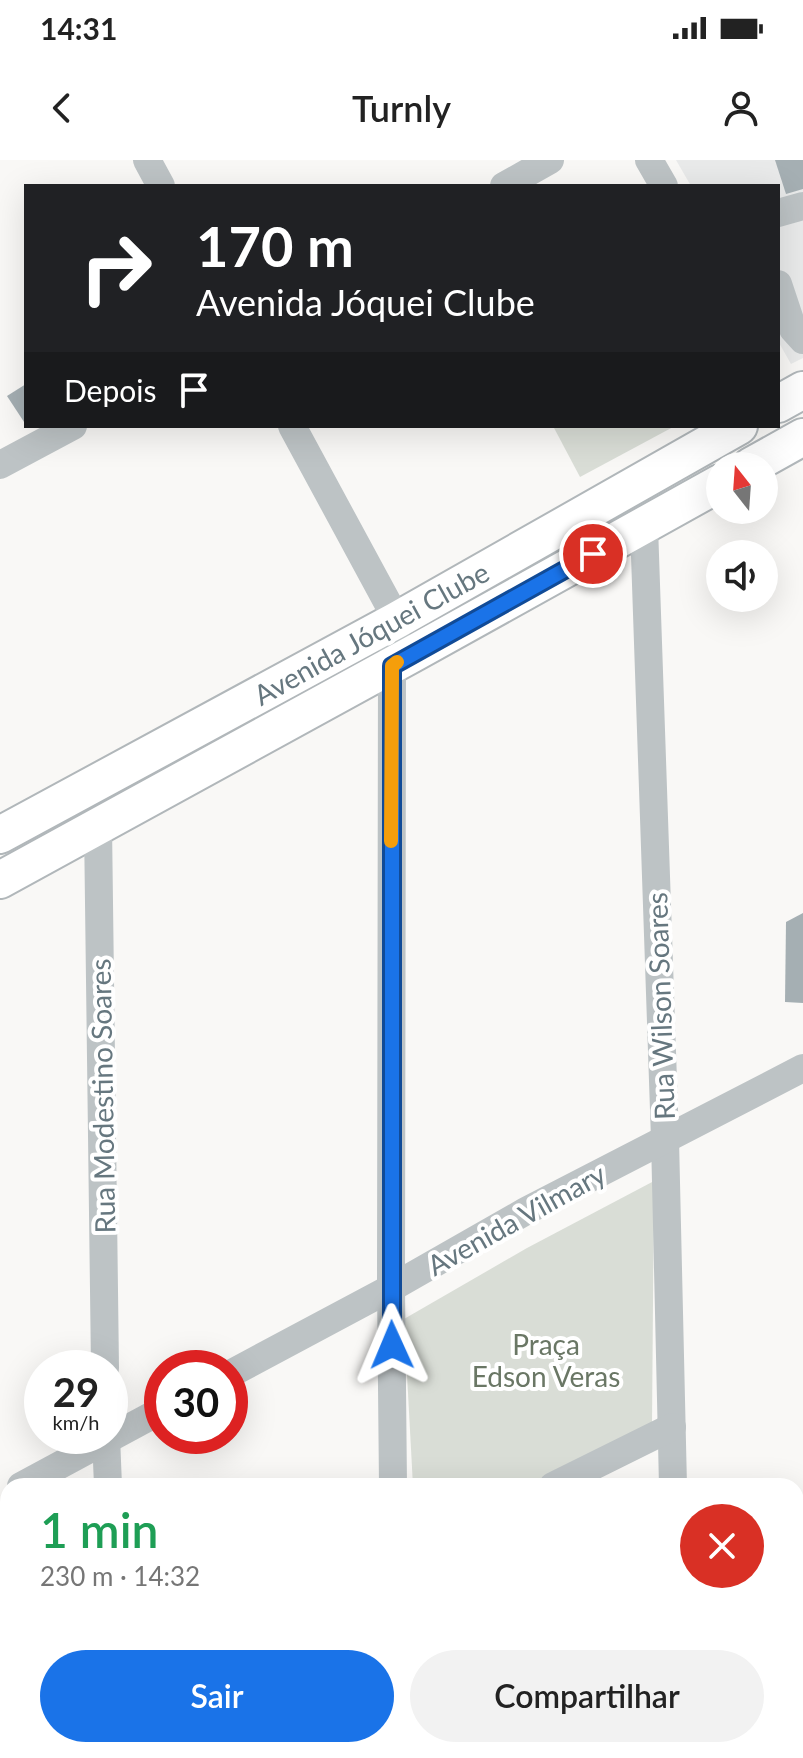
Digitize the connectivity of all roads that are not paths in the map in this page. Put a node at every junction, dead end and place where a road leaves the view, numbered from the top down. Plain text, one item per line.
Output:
1 (147, 160) edge
2 (550, 160) edge
3 (649, 160) edge
4 (160, 184) edge
5 (508, 184) edge
6 (663, 184) edge
7 (803, 206) edge
8 (780, 212) edge
9 (780, 290) edge
10 (803, 340) edge
11 (786, 396) edge
12 (69, 428) edge
13 (293, 428) edge
14 (735, 428) edge
15 (803, 435) edge
16 (774, 452) edge
17 (0, 465) edge
18 (706, 491) edge
19 (644, 526) junction
20 (397, 620) junction
21 (392, 666) junction
22 (98, 825) junction
23 (0, 835) edge
24 (0, 880) edge
25 (803, 1068) edge
26 (665, 1139) junction
27 (391, 1288) junction
28 (105, 1350) edge
29 (248, 1364) edge
30 (672, 1427) junction
31 (78, 1454) edge
32 (107, 1454) edge
33 (35, 1478) edge
34 (108, 1478) edge
35 (393, 1478) edge
36 (569, 1478) edge
37 (673, 1478) edge

1 - 4 street
2 - 5 street
3 - 6 street
7 - 8 street
9 - 10 street
11 - 15 street
12 - 17 street
13 - 20 street
14 - 20 main road, Avenida Jóquei Clube
15 - 16 main road
18 - 19 main road, Avenida Jóquei Clube
19 - 21 main road, Avenida Jóquei Clube
19 - 26 street, Rua Wilson Soares
20 - 21 street
20 - 23 main road, Avenida Jóquei Clube
21 - 22 main road, Avenida Jóquei Clube
21 - 27 street
22 - 24 main road, Avenida Jóquei Clube
22 - 28 street, Rua Modestino Soares
25 - 26 street, Avenida Vilmary
26 - 27 street, Avenida Vilmary
26 - 30 street, Rua Wilson Soares
27 - 29 street, Avenida Vilmary
27 - 35 street
30 - 36 street
30 - 37 street, Rua Wilson Soares
31 - 33 street
32 - 34 street

